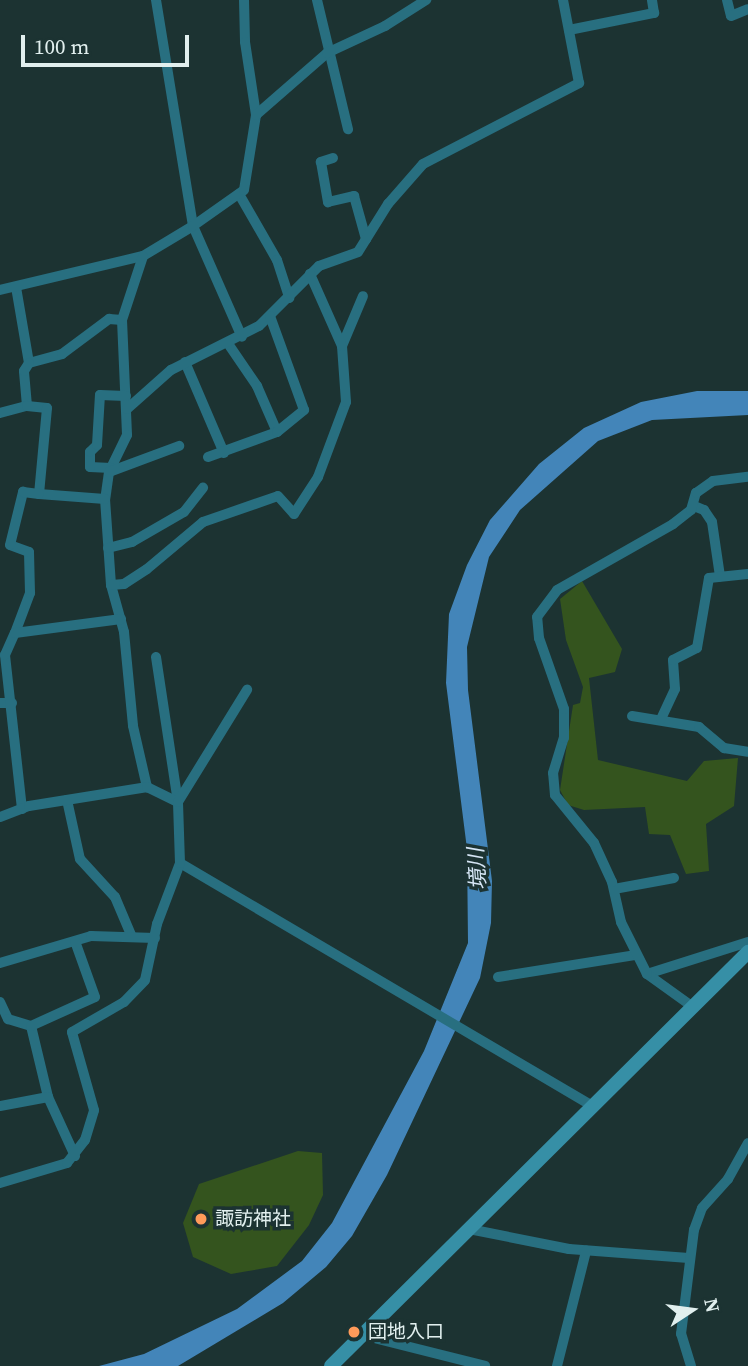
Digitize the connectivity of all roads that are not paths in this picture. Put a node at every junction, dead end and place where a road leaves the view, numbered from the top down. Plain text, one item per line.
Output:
1 (156, 0) edge
2 (244, 0) edge
3 (317, 0) edge
4 (426, 0) edge
5 (563, 0) edge
6 (652, 0) edge
7 (727, 0) edge
8 (748, 9) edge
9 (569, 30) junction
10 (327, 53) junction
11 (256, 115) junction
12 (348, 129) dead end
13 (333, 158) dead end
14 (239, 194) junction
15 (193, 226) junction
16 (366, 239) junction
17 (143, 256) junction
18 (310, 274) junction
19 (16, 287) junction
20 (0, 290) edge
21 (363, 296) dead end
22 (289, 298) junction
23 (270, 316) junction
24 (122, 320) junction
25 (242, 337) junction
26 (229, 345) junction
27 (342, 346) junction
28 (185, 362) junction
29 (29, 363) junction
30 (126, 397) junction
31 (27, 407) junction
32 (127, 409) junction
33 (0, 413) edge
34 (277, 432) junction
35 (179, 446) dead end
36 (224, 453) junction
37 (208, 457) dead end
38 (110, 470) junction
39 (748, 477) edge
40 (203, 488) dead end
41 (39, 494) junction
42 (105, 499) junction
43 (694, 506) junction
44 (108, 548) junction
45 (748, 574) edge
46 (720, 576) junction
47 (111, 585) junction
48 (121, 620) junction
49 (15, 633) junction
50 (156, 657) dead end
51 (247, 690) dead end
52 (0, 703) edge
53 (12, 703) junction
54 (632, 716) dead end
55 (661, 719) junction
56 (748, 752) edge
57 (147, 787) junction
58 (67, 800) junction
59 (178, 802) junction
60 (23, 809) junction
61 (0, 817) edge
62 (180, 863) junction
63 (674, 878) dead end
64 (614, 889) junction
65 (132, 937) junction
66 (155, 938) junction
67 (75, 941) junction
68 (748, 942) edge
69 (748, 952) edge
70 (636, 955) junction
71 (0, 963) edge
72 (647, 974) junction
73 (498, 977) dead end
74 (0, 1002) edge
75 (692, 1007) junction
76 (4, 1021) edge
77 (32, 1026) junction
78 (48, 1097) junction
79 (0, 1106) edge
80 (592, 1106) junction
81 (748, 1143) edge
82 (75, 1156) junction
83 (0, 1183) edge
84 (469, 1229) junction
85 (586, 1251) junction
86 (689, 1258) junction
87 (362, 1335) junction
88 (331, 1366) edge
89 (485, 1366) edge
90 (557, 1366) edge
91 (691, 1366) edge

1 - 15 street
2 - 11 street
3 - 10 street
4 - 10 street
5 - 9 street
6 - 9 street
7 - 8 street
9 - 16 street
10 - 11 street
10 - 12 street
11 - 14 street
13 - 16 street
14 - 15 street
14 - 22 street
15 - 17 street
15 - 25 street
16 - 18 street
17 - 19 street
17 - 24 street
18 - 22 street
18 - 27 street
19 - 20 street
19 - 29 street
21 - 27 street
22 - 23 street
23 - 25 street
23 - 34 street
24 - 29 street
24 - 30 street
25 - 26 street
26 - 28 street
26 - 34 street
27 - 47 street
28 - 32 street
28 - 36 street
29 - 31 street
30 - 32 street
30 - 38 street
31 - 33 street
31 - 41 street
32 - 38 street
34 - 36 street
35 - 38 street
36 - 37 street
38 - 42 street
39 - 43 street
40 - 44 street
41 - 42 street
41 - 49 street
42 - 44 street
43 - 46 street
43 - 64 street
44 - 47 street
45 - 46 street
46 - 55 street
47 - 48 street
48 - 49 street
48 - 57 street
49 - 53 street
50 - 59 street
51 - 59 street
52 - 53 street
53 - 60 street
54 - 55 street
55 - 56 street
57 - 58 street
57 - 59 street
58 - 60 street
58 - 65 street
59 - 62 street
60 - 61 street
62 - 66 street
62 - 80 street
63 - 64 street
64 - 70 street
65 - 66 street
65 - 67 street
66 - 82 street
67 - 71 street
67 - 77 street
68 - 72 street
69 - 75 street
70 - 72 street
70 - 73 street
72 - 75 street
74 - 76 street
75 - 80 street
76 - 77 street
77 - 78 street
78 - 79 street
78 - 82 street
80 - 84 street
81 - 86 street
82 - 83 street
84 - 85 street
84 - 87 street
85 - 86 street
85 - 90 street
86 - 91 street
87 - 88 street
87 - 89 street

